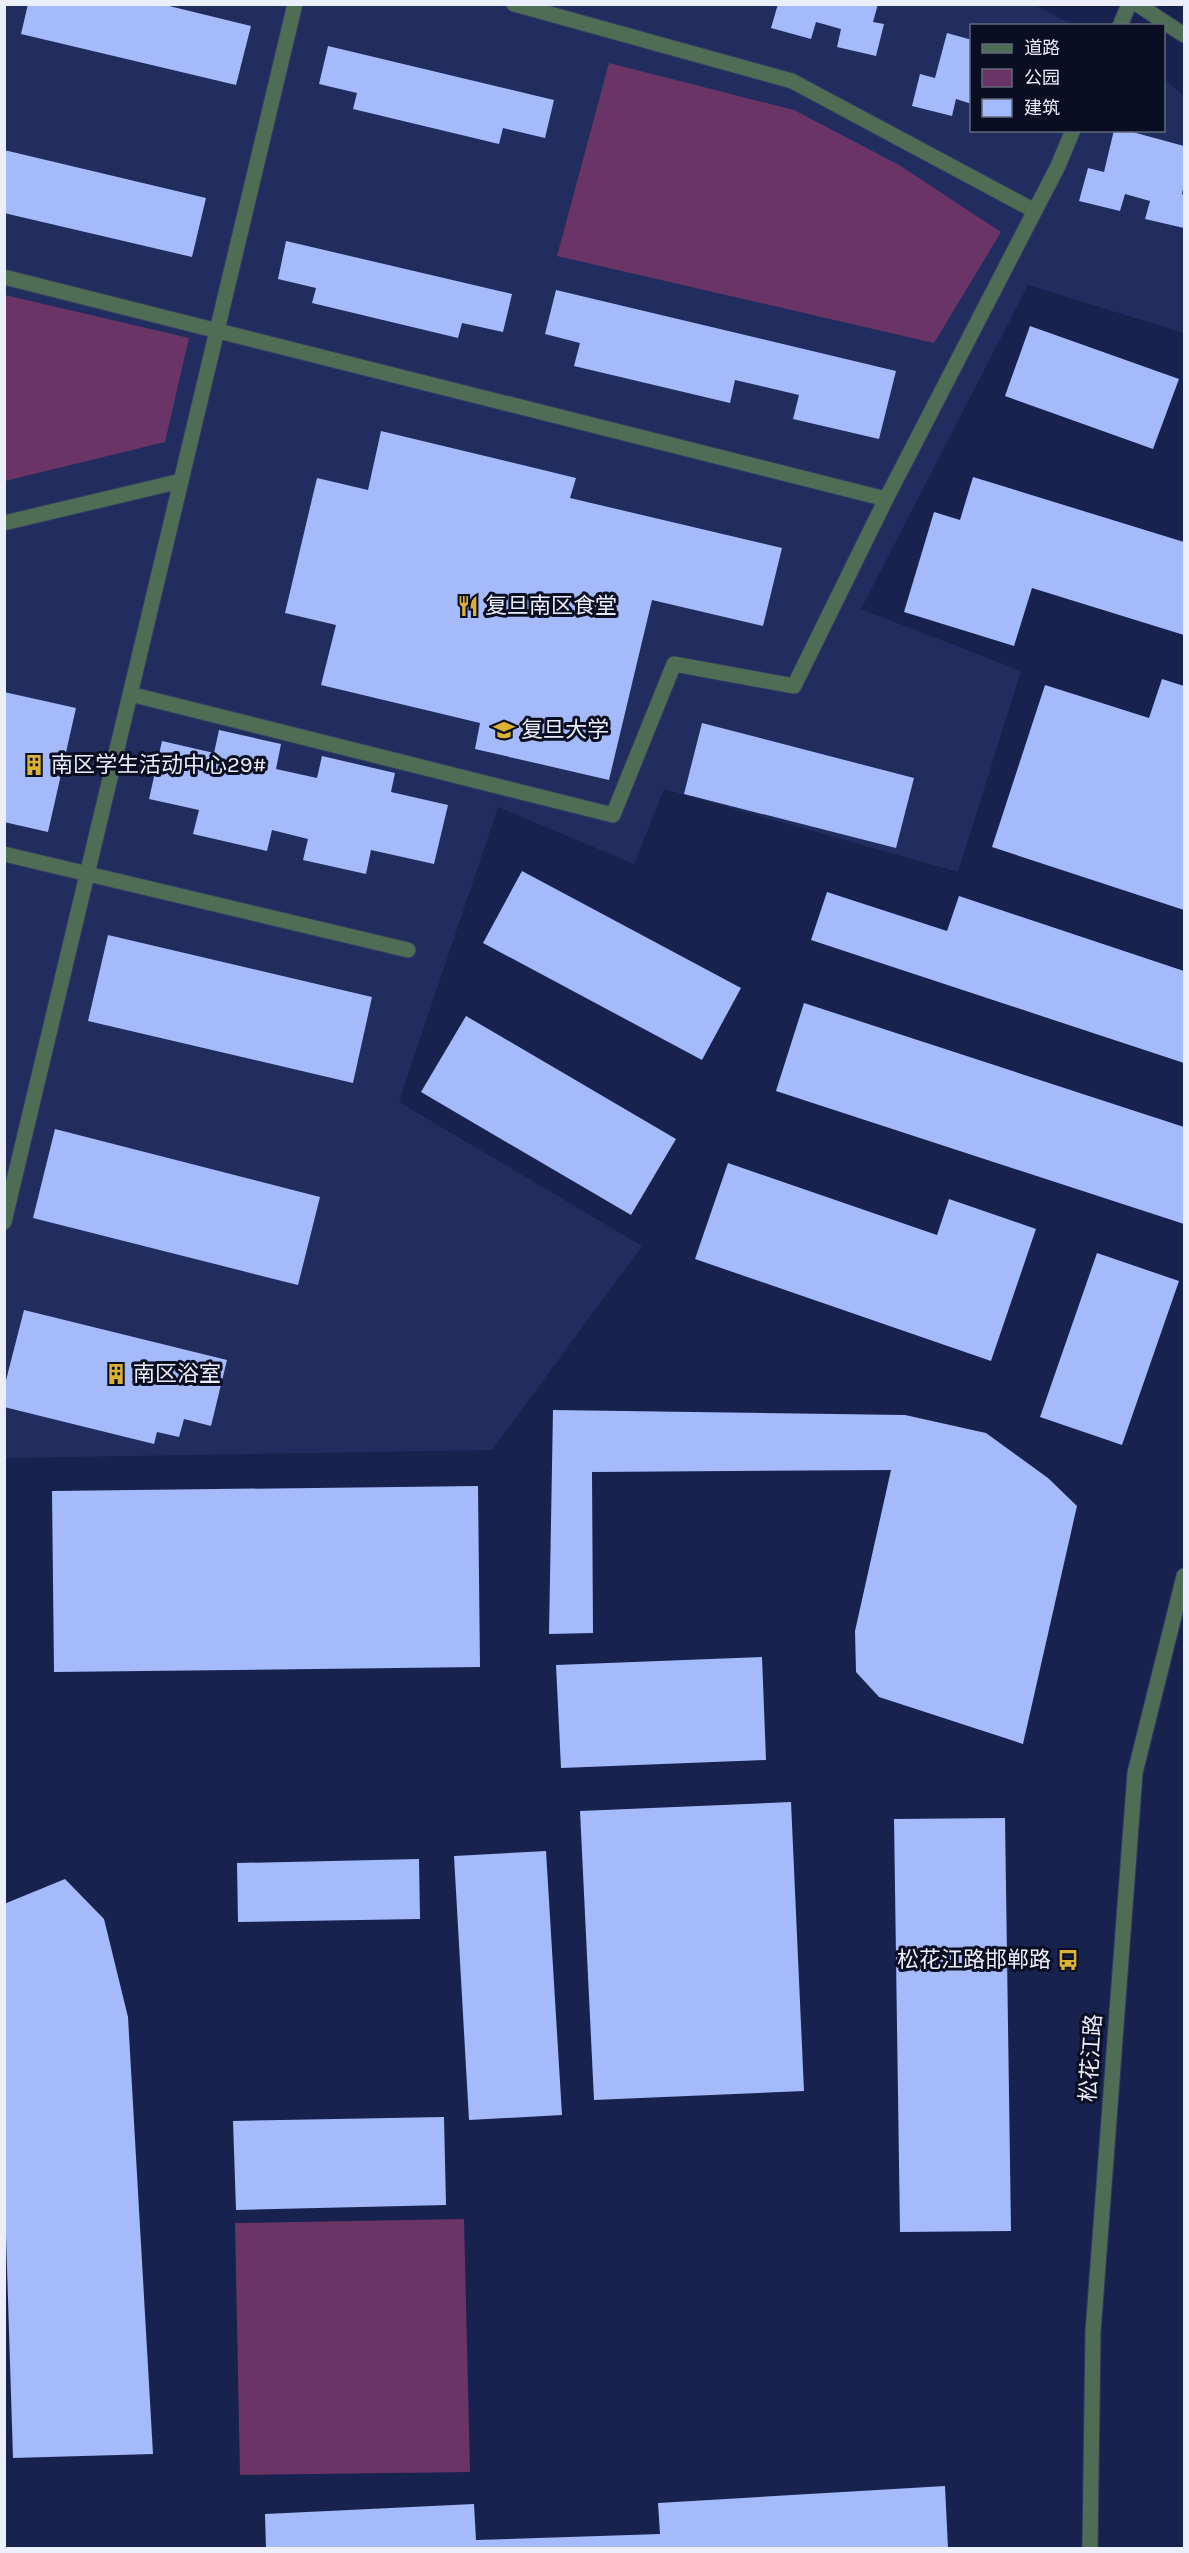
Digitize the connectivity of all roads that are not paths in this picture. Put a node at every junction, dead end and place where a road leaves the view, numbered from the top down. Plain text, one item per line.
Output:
1 (295, 4) edge
2 (514, 4) edge
3 (1129, 4) edge
4 (1137, 4) edge
5 (1121, 24) edge
6 (1185, 35) edge
7 (1072, 132) edge
8 (1035, 211) junction
9 (4, 277) edge
10 (218, 331) junction
11 (181, 481) junction
12 (886, 499) junction
13 (4, 523) edge
14 (130, 694) junction
15 (4, 854) edge
16 (87, 874) junction
17 (408, 950) dead end
18 (4, 1222) edge
19 (1185, 1576) edge
20 (1090, 2548) edge

1 - 10 street
2 - 8 street
3 - 5 street
4 - 6 street
7 - 8 street
8 - 12 street
9 - 10 street
10 - 11 street
10 - 12 street
11 - 13 street
11 - 14 street
12 - 14 street
14 - 16 street
15 - 16 street
16 - 17 street
16 - 18 street
19 - 20 street, 松花江路

